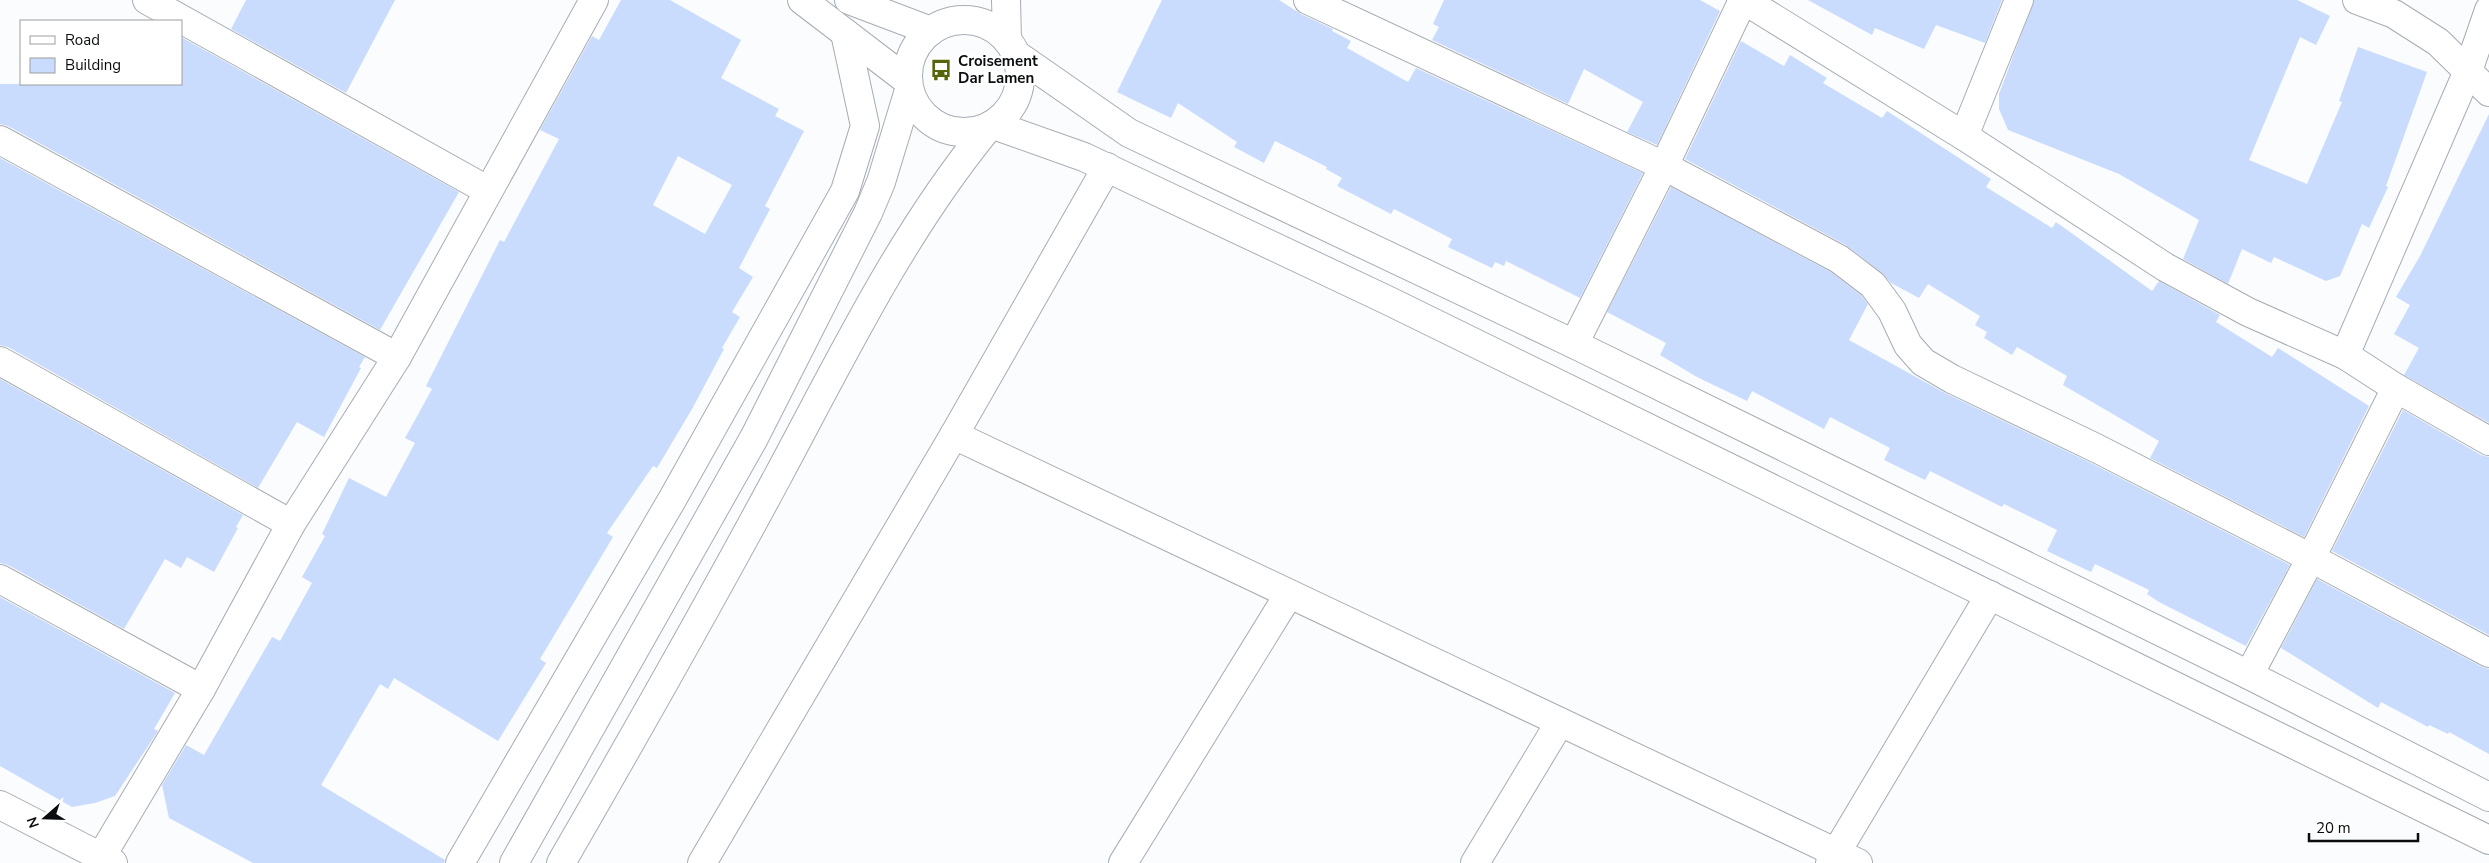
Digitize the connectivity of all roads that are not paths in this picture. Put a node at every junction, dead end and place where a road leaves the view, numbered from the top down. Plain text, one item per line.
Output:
1 (594, 0) edge
2 (802, 0) edge
3 (946, 0) edge
4 (1006, 0) edge
5 (1308, 0) edge
6 (1744, 0) edge
7 (2019, 0) edge
8 (2357, 0) edge
9 (152, 1) edge
10 (854, 1) edge
11 (2489, 10) edge
12 (934, 29) junction
13 (845, 33) junction
14 (1012, 47) junction
15 (2468, 71) junction
16 (909, 86) junction
17 (2489, 92) edge
18 (991, 127) junction
19 (1964, 136) junction
20 (0, 140) edge
21 (1664, 166) junction
22 (1106, 167) junction
23 (487, 190) junction
24 (1574, 344) junction
25 (2344, 356) junction
26 (397, 357) junction
27 (0, 362) edge
28 (2396, 388) junction
29 (954, 435) junction
30 (2489, 441) edge
31 (290, 524) junction
32 (2311, 558) junction
33 (0, 578) edge
34 (1290, 594) junction
35 (1990, 595) junction
36 (2489, 653) edge
37 (2249, 675) junction
38 (201, 689) junction
39 (1560, 722) junction
40 (2489, 797) edge
41 (0, 806) edge
42 (2489, 840) edge
43 (107, 860) edge
44 (1842, 860) edge
45 (460, 863) edge
46 (514, 863) edge
47 (561, 863) edge
48 (702, 863) edge
49 (1123, 863) edge
50 (1475, 863) edge

1 - 23 street
2 - 13 street
3 - 12 street
4 - 14 street
5 - 21 street
6 - 19 street
6 - 21 street
7 - 19 street
8 - 15 street
9 - 23 street
10 - 12 street
11 - 15 street
12 - 14 street
12 - 16 street
13 - 16 street
13 - 45 street
14 - 18 street
14 - 24 street
15 - 17 street
15 - 25 street
16 - 18 street
16 - 46 street
18 - 22 street
18 - 47 street
19 - 25 street
20 - 26 street
21 - 24 street
21 - 32 street
22 - 29 street
22 - 35 street
23 - 26 street
24 - 37 street
25 - 28 street
26 - 31 street
27 - 31 street
28 - 30 street
28 - 32 street
29 - 34 street
29 - 48 street
31 - 38 street
32 - 36 street
32 - 37 street
33 - 38 street
34 - 39 street
34 - 49 street
35 - 42 street
35 - 44 street
37 - 40 street
38 - 43 street
39 - 44 street
39 - 50 street
41 - 43 street

